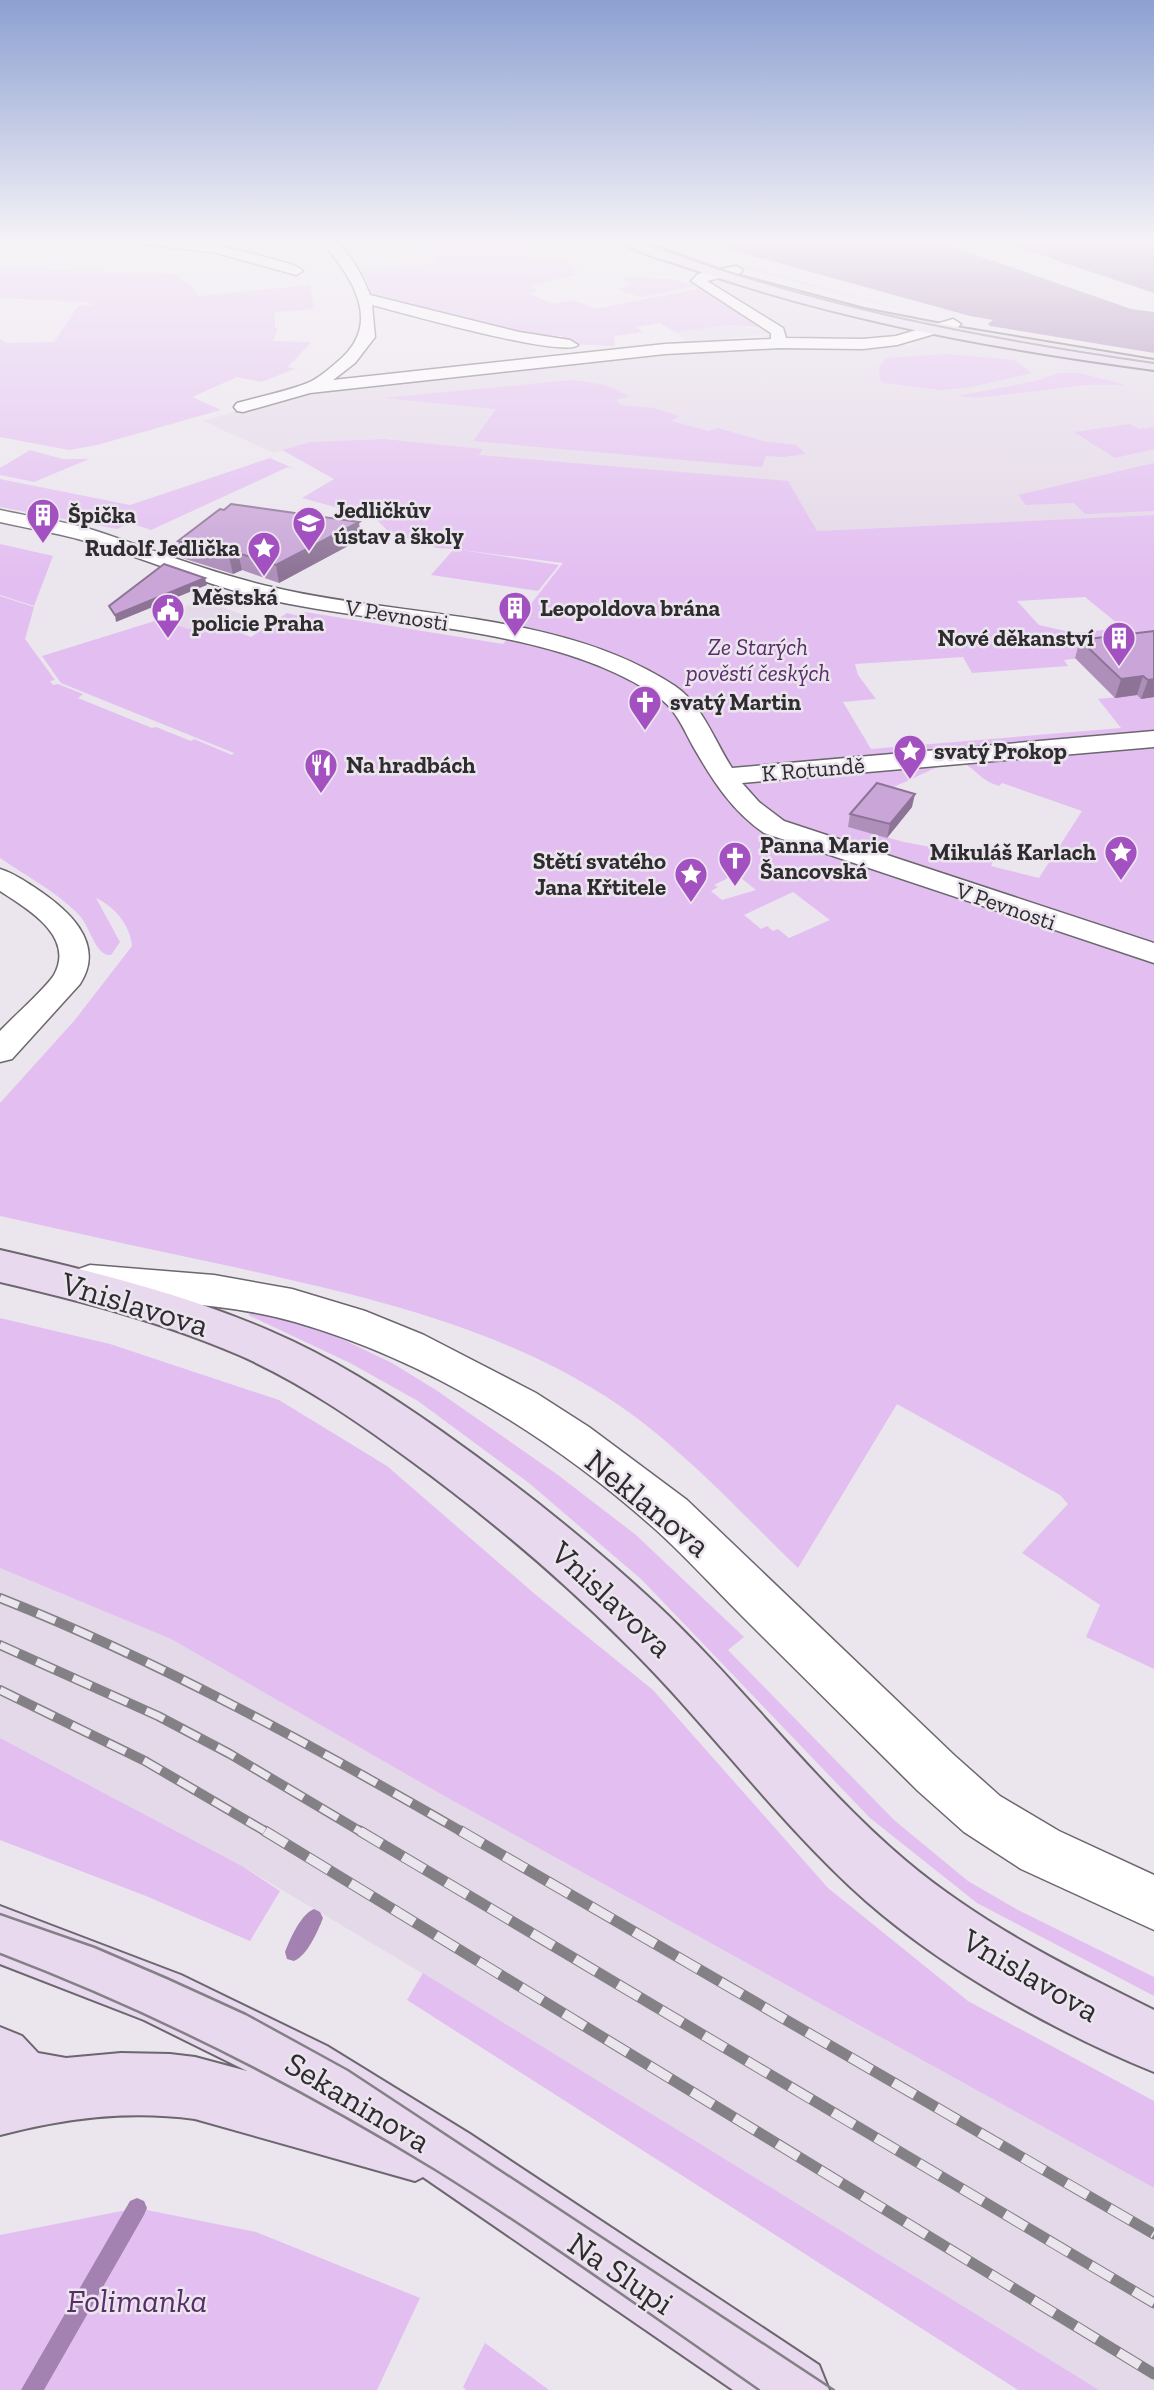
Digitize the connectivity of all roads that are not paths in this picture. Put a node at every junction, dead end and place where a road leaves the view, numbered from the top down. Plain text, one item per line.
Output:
1 (356, 351) edge
2 (651, 351) edge
3 (1075, 351) edge
4 (1104, 351) edge
5 (1154, 358) edge
6 (1154, 365) edge
7 (309, 388) junction
8 (243, 407) dead end
9 (0, 516) edge
10 (1154, 739) edge
11 (724, 777) junction
12 (0, 878) edge
13 (1154, 953) edge
14 (0, 1051) edge
15 (0, 1266) edge
16 (54, 1278) junction
17 (1154, 1903) edge
18 (0, 1935) edge
19 (1154, 2042) edge
20 (0, 2058) edge
21 (71, 2087) junction
22 (0, 2104) edge
23 (448, 2156) junction
24 (794, 2390) edge

1 - 7 street
2 - 7 street
3 - 6 main road
4 - 5 main road
7 - 8 street
9 - 11 street, V Pevnosti
10 - 11 street, K Rotundě
11 - 13 street, V Pevnosti
12 - 14 street
15 - 16 main road, Vnislavova
16 - 17 street, Neklanova
16 - 19 main road, Vnislavova
18 - 23 main road, Sekaninova
20 - 21 main road
21 - 22 main road, Sekaninova
21 - 23 main road, Sekaninova
23 - 24 main road, Na Slupi

